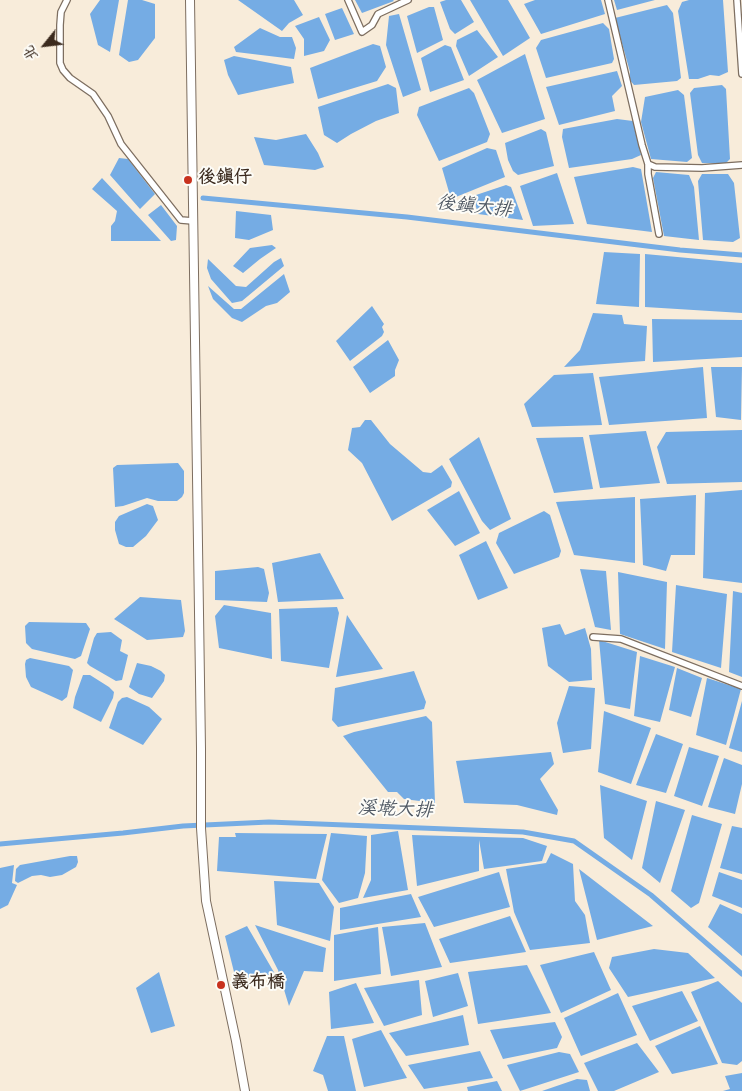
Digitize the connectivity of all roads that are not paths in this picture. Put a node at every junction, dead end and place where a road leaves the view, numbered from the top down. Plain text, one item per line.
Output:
1 (67, 0) edge
2 (190, 0) edge
3 (348, 0) edge
4 (408, 0) edge
5 (608, 0) edge
6 (737, 0) edge
7 (742, 74) edge
8 (648, 164) junction
9 (742, 165) edge
10 (193, 220) junction
11 (659, 234) dead end
12 (593, 637) dead end
13 (742, 686) edge
14 (245, 1091) edge

1 - 10 street
2 - 10 main road
3 - 4 street
5 - 8 street
6 - 7 street
8 - 9 street
8 - 11 street
10 - 14 main road
12 - 13 street

